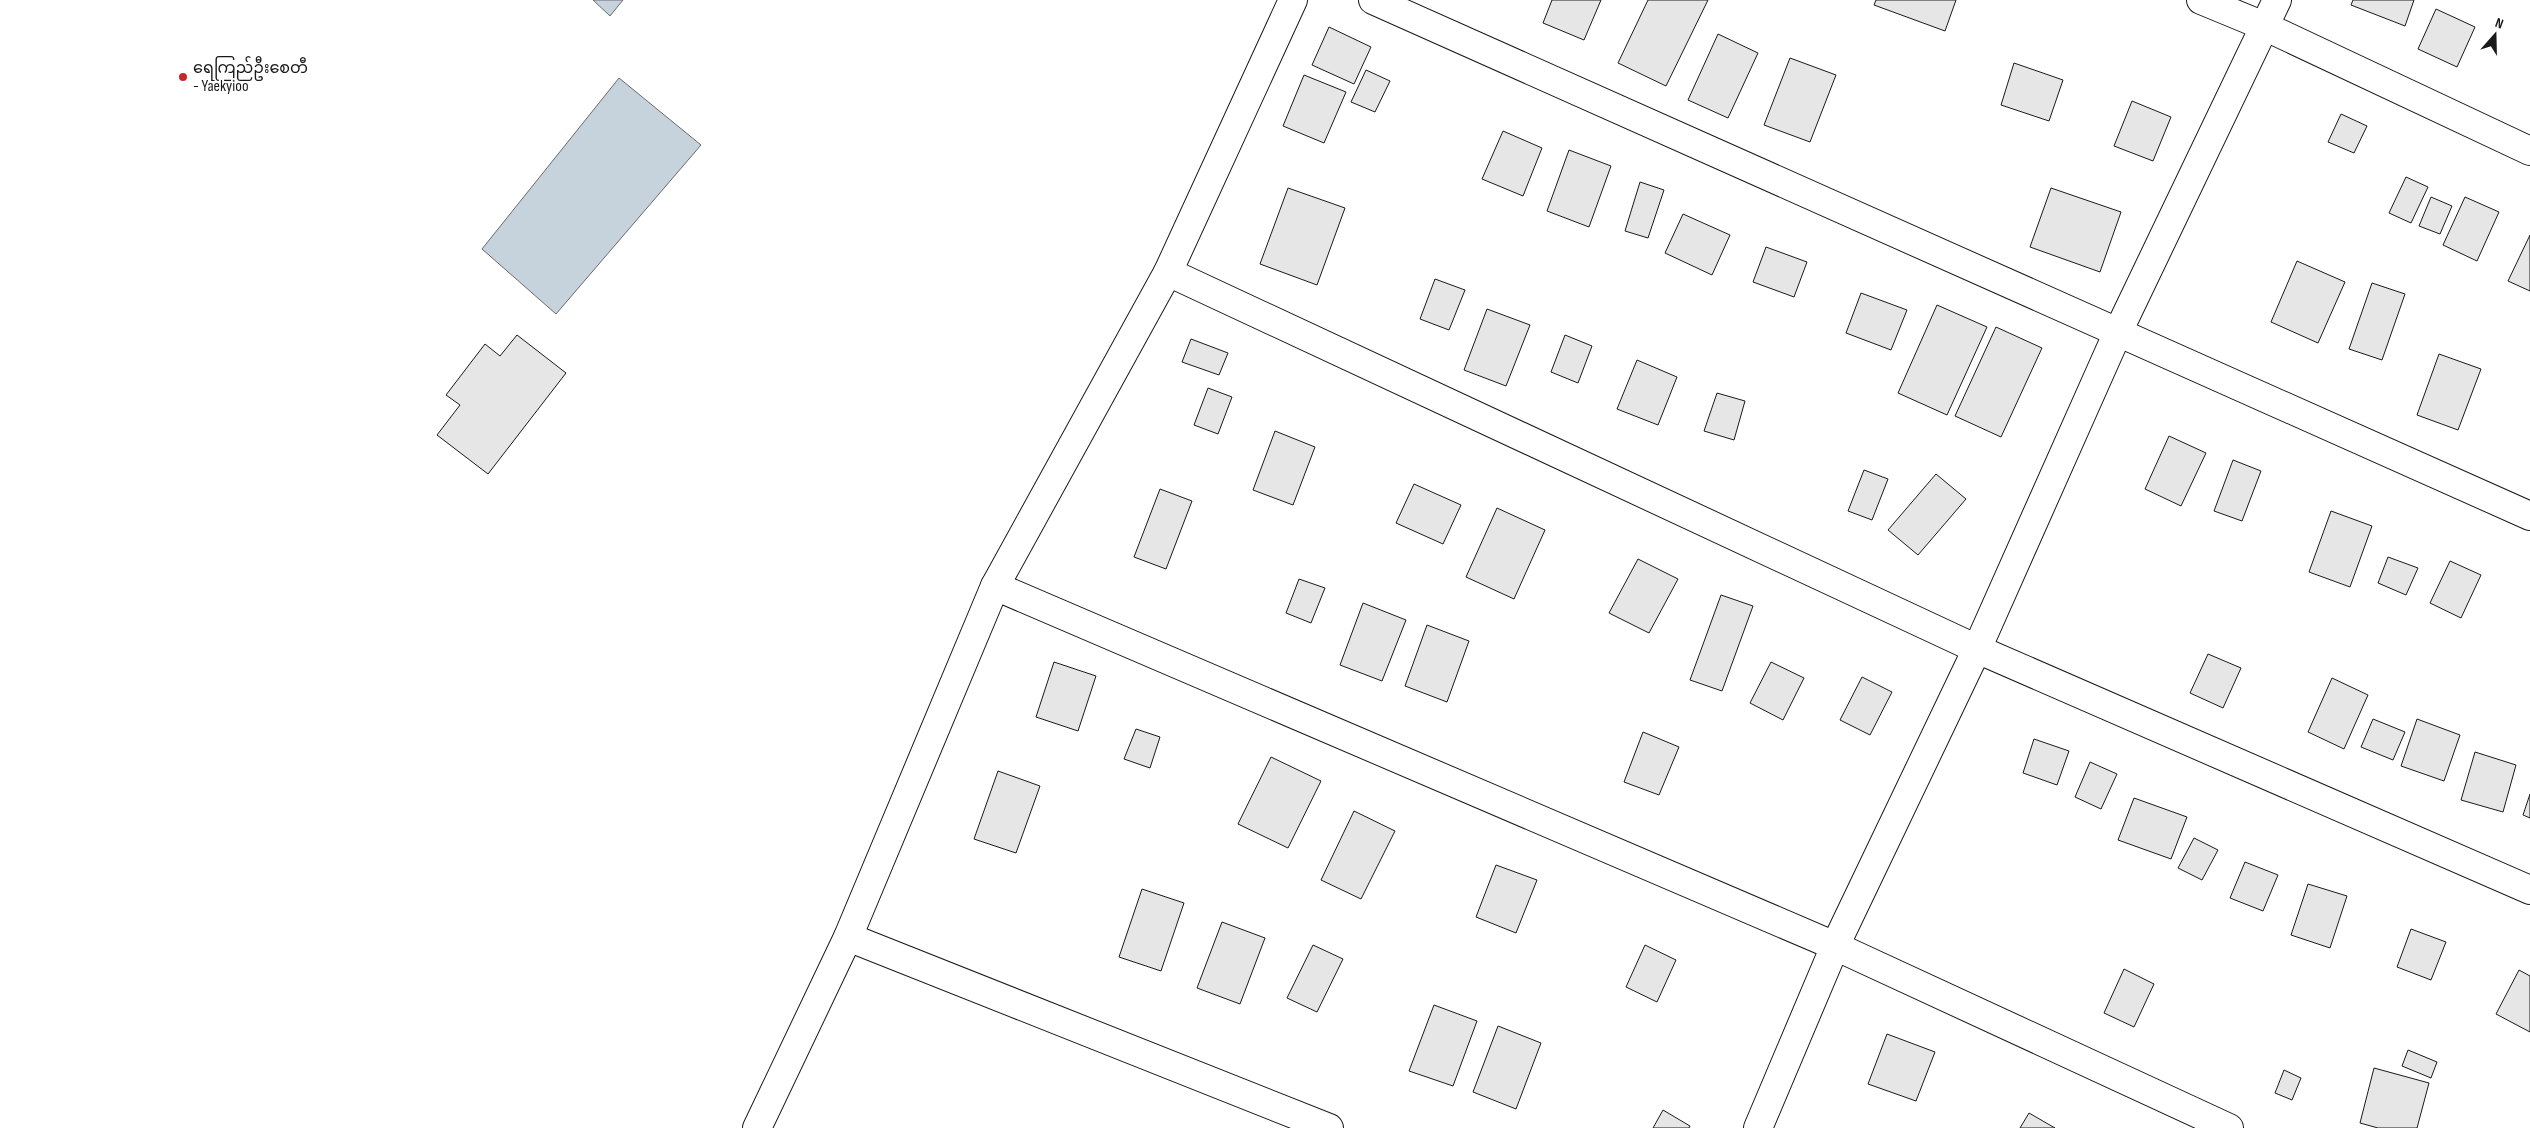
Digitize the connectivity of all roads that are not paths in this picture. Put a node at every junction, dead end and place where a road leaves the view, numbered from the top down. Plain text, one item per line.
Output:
1 (1293, 0) edge
2 (1373, 0) edge
3 (2200, 0) edge
4 (2277, 0) edge
5 (2264, 26) junction
6 (2530, 151) edge
7 (1168, 272) junction
8 (2118, 332) junction
9 (2530, 516) edge
10 (995, 586) junction
11 (1977, 648) junction
12 (2530, 890) edge
13 (848, 937) junction
14 (1835, 946) junction
15 (756, 1128) edge
16 (1329, 1128) edge
17 (1758, 1128) edge
18 (2229, 1128) edge

1 - 7 street
2 - 8 street
3 - 5 street
4 - 5 street
5 - 6 street
5 - 8 street
7 - 10 street
7 - 11 street
8 - 9 street
8 - 11 street
10 - 13 street
10 - 14 street
11 - 12 street
11 - 14 street
13 - 15 street
13 - 16 street
14 - 17 street
14 - 18 street

